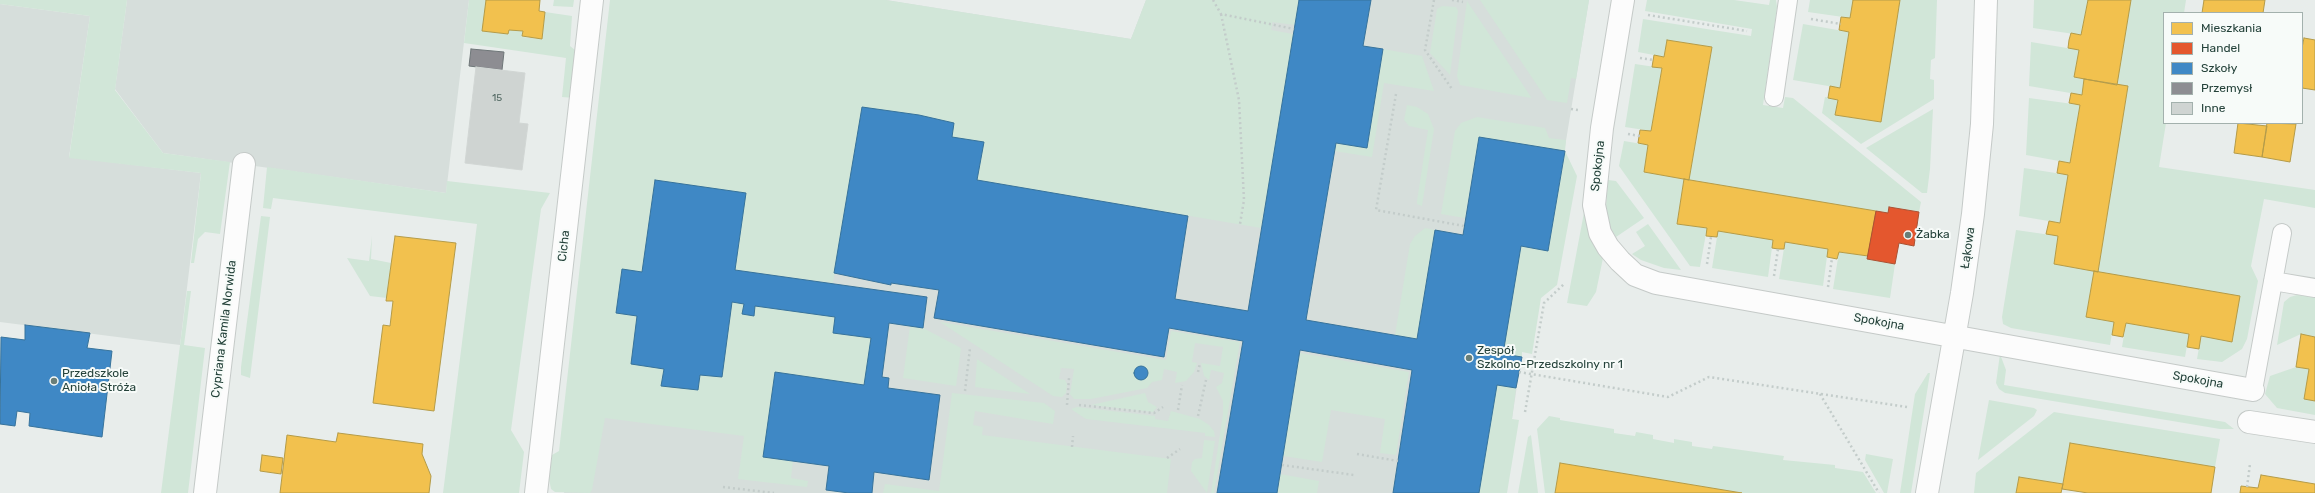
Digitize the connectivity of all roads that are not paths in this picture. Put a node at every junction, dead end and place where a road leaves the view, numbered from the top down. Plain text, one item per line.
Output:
1 (592, 0) edge
2 (1623, 0) edge
3 (1788, 0) edge
4 (1986, 0) edge
5 (1774, 97) dead end
6 (244, 164) dead end
7 (2282, 233) dead end
8 (2273, 281) junction
9 (2315, 288) edge
10 (1954, 336) junction
11 (2253, 390) joint
12 (2249, 422) dead end
13 (2315, 432) edge
14 (205, 493) edge
15 (536, 493) edge
16 (1927, 493) edge

1 - 15 street, Cicha
2 - 10 street, Spokojna
3 - 5 lane
4 - 10 street, Łąkowa
6 - 14 street, Cypriana Kamila Norwida
7 - 8 lane, Spokojna
8 - 9 lane
8 - 11 lane, Spokojna
10 - 11 street, Spokojna
10 - 16 street, Łąkowa
12 - 13 street

